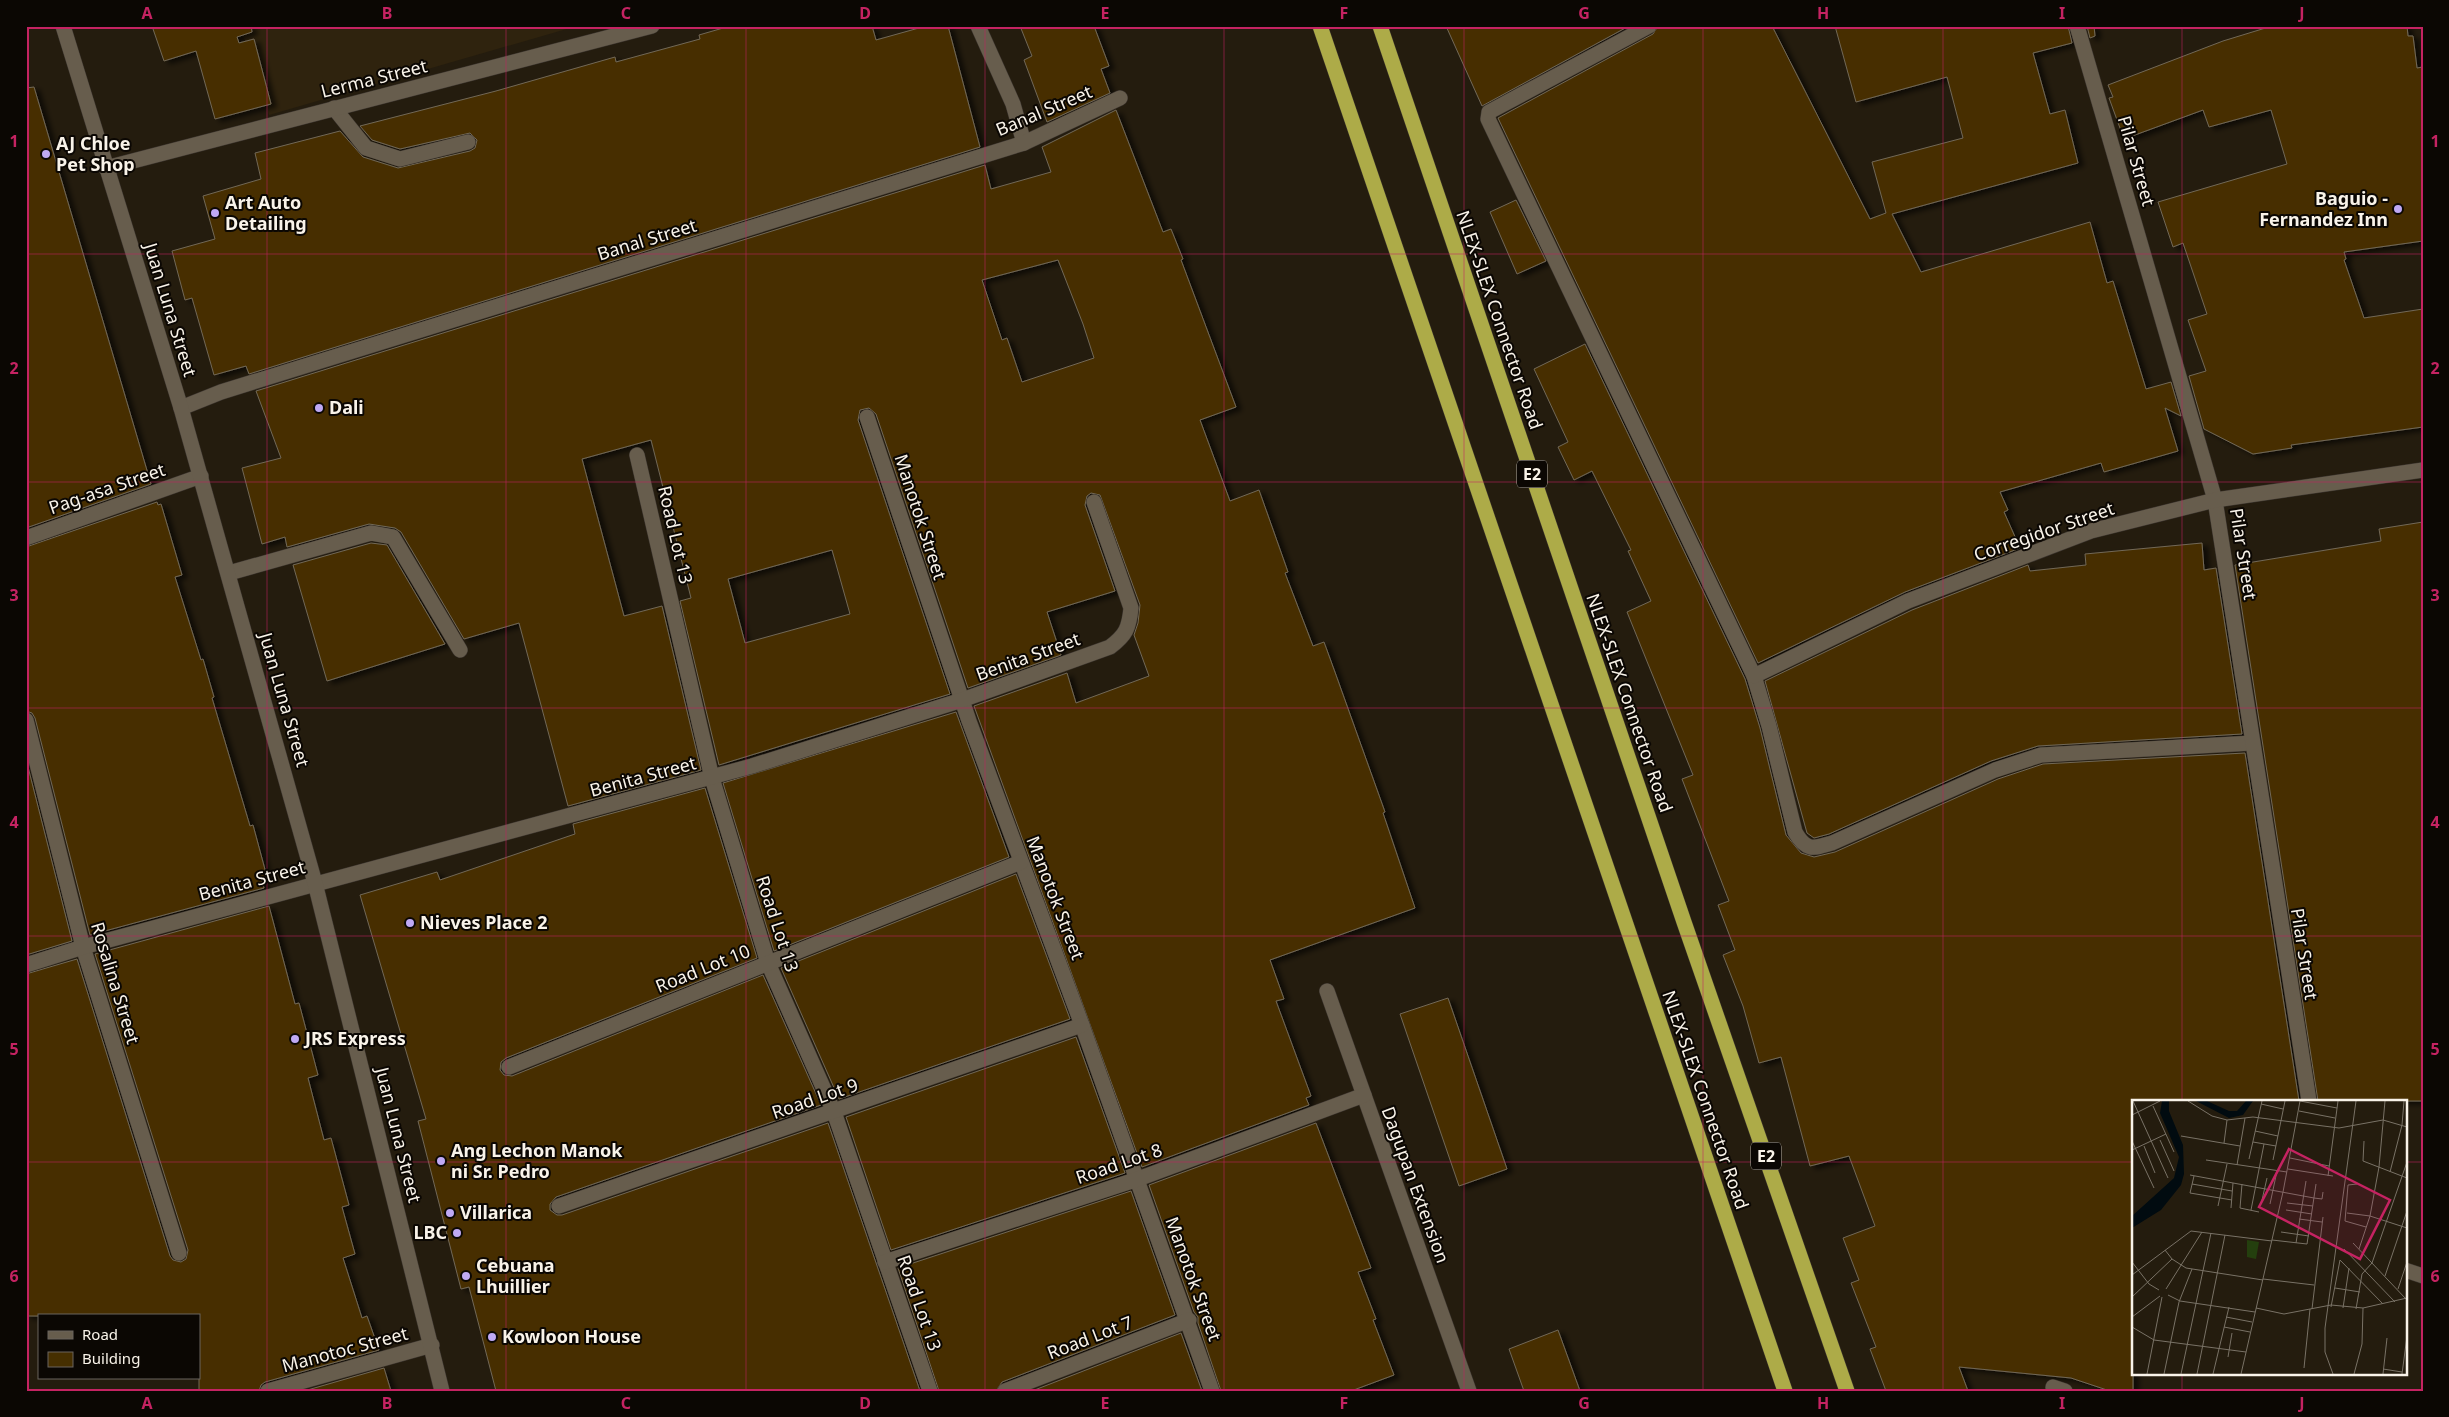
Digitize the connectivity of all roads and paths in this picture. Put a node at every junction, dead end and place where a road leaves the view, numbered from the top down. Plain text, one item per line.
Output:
1 (63, 26) edge
2 (652, 26) edge
3 (978, 26) edge
4 (1320, 26) edge
5 (1380, 26) edge
6 (1649, 26) edge
7 (2077, 26) edge
8 (1120, 98) dead end
9 (334, 108) junction
10 (468, 142) dead end
11 (1024, 143) junction
12 (106, 168) junction
13 (181, 408) junction
14 (867, 417) dead end
15 (638, 455) dead end
16 (2423, 470) edge
17 (201, 476) junction
18 (2215, 500) junction
19 (1094, 502) dead end
20 (26, 538) edge
21 (229, 573) junction
22 (460, 650) dead end
23 (1754, 676) junction
24 (962, 700) junction
25 (26, 720) edge
26 (2252, 742) junction
27 (712, 778) junction
28 (1021, 862) junction
29 (315, 883) junction
30 (83, 947) junction
31 (768, 963) junction
32 (26, 965) edge
33 (1327, 992) dead end
34 (1082, 1025) junction
35 (509, 1067) dead end
36 (1364, 1095) junction
37 (2309, 1100) edge
38 (834, 1112) junction
39 (1138, 1178) junction
40 (559, 1206) dead end
41 (178, 1254) dead end
42 (885, 1262) junction
43 (2406, 1270) edge
44 (2423, 1276) edge
45 (1189, 1320) junction
46 (432, 1346) junction
47 (268, 1391) edge
48 (442, 1391) edge
49 (930, 1391) edge
50 (1005, 1391) edge
51 (1212, 1391) edge
52 (1469, 1391) edge
53 (1785, 1391) edge
54 (1847, 1391) edge

1 - 12 street, Juan Luna Street
2 - 9 street, Lerma Street
3 - 11 street
4 - 53 highway, NLEX-SLEX Connector Road
5 - 54 highway, NLEX-SLEX Connector Road / E2
6 - 23 street
7 - 18 street, Pilar Street
8 - 11 street, Banal Street
9 - 10 street
9 - 12 street, Lerma Street
11 - 13 street, Banal Street
12 - 13 street, Juan Luna Street
13 - 17 street, Juan Luna Street
14 - 24 street, Manotok Street
15 - 27 street, Road Lot 13
16 - 18 street, Corregidor Street
17 - 20 street, Pag-asa Street
17 - 21 street, Juan Luna Street
18 - 23 street, Corregidor Street
18 - 26 street, Pilar Street
19 - 24 street, Benita Street
21 - 22 street
21 - 29 street, Juan Luna Street
23 - 26 street
24 - 27 street, Benita Street
24 - 28 street, Manotok Street
25 - 30 street, Rosalina Street
26 - 37 street, Pilar Street
27 - 29 street, Benita Street
27 - 31 street, Road Lot 13
28 - 31 street, Road Lot 10
28 - 34 street, Manotok Street
29 - 30 street, Benita Street
29 - 46 street, Juan Luna Street
30 - 32 street, Benita Street
30 - 41 street, Rosalina Street
31 - 35 street, Road Lot 10
31 - 38 street, Road Lot 13
33 - 36 street, Dagupan Extension
34 - 38 street, Road Lot 9
34 - 39 street, Manotok Street
36 - 39 street, Road Lot 8
36 - 52 street, Dagupan Extension
38 - 40 street, Road Lot 9
38 - 42 street, Road Lot 13
39 - 42 street, Road Lot 8
39 - 45 street, Manotok Street
42 - 49 street, Road Lot 13
43 - 44 street
45 - 50 street, Road Lot 7
45 - 51 street, Manotok Street
46 - 47 street, Manotoc Street
46 - 48 street, Juan Luna Street

